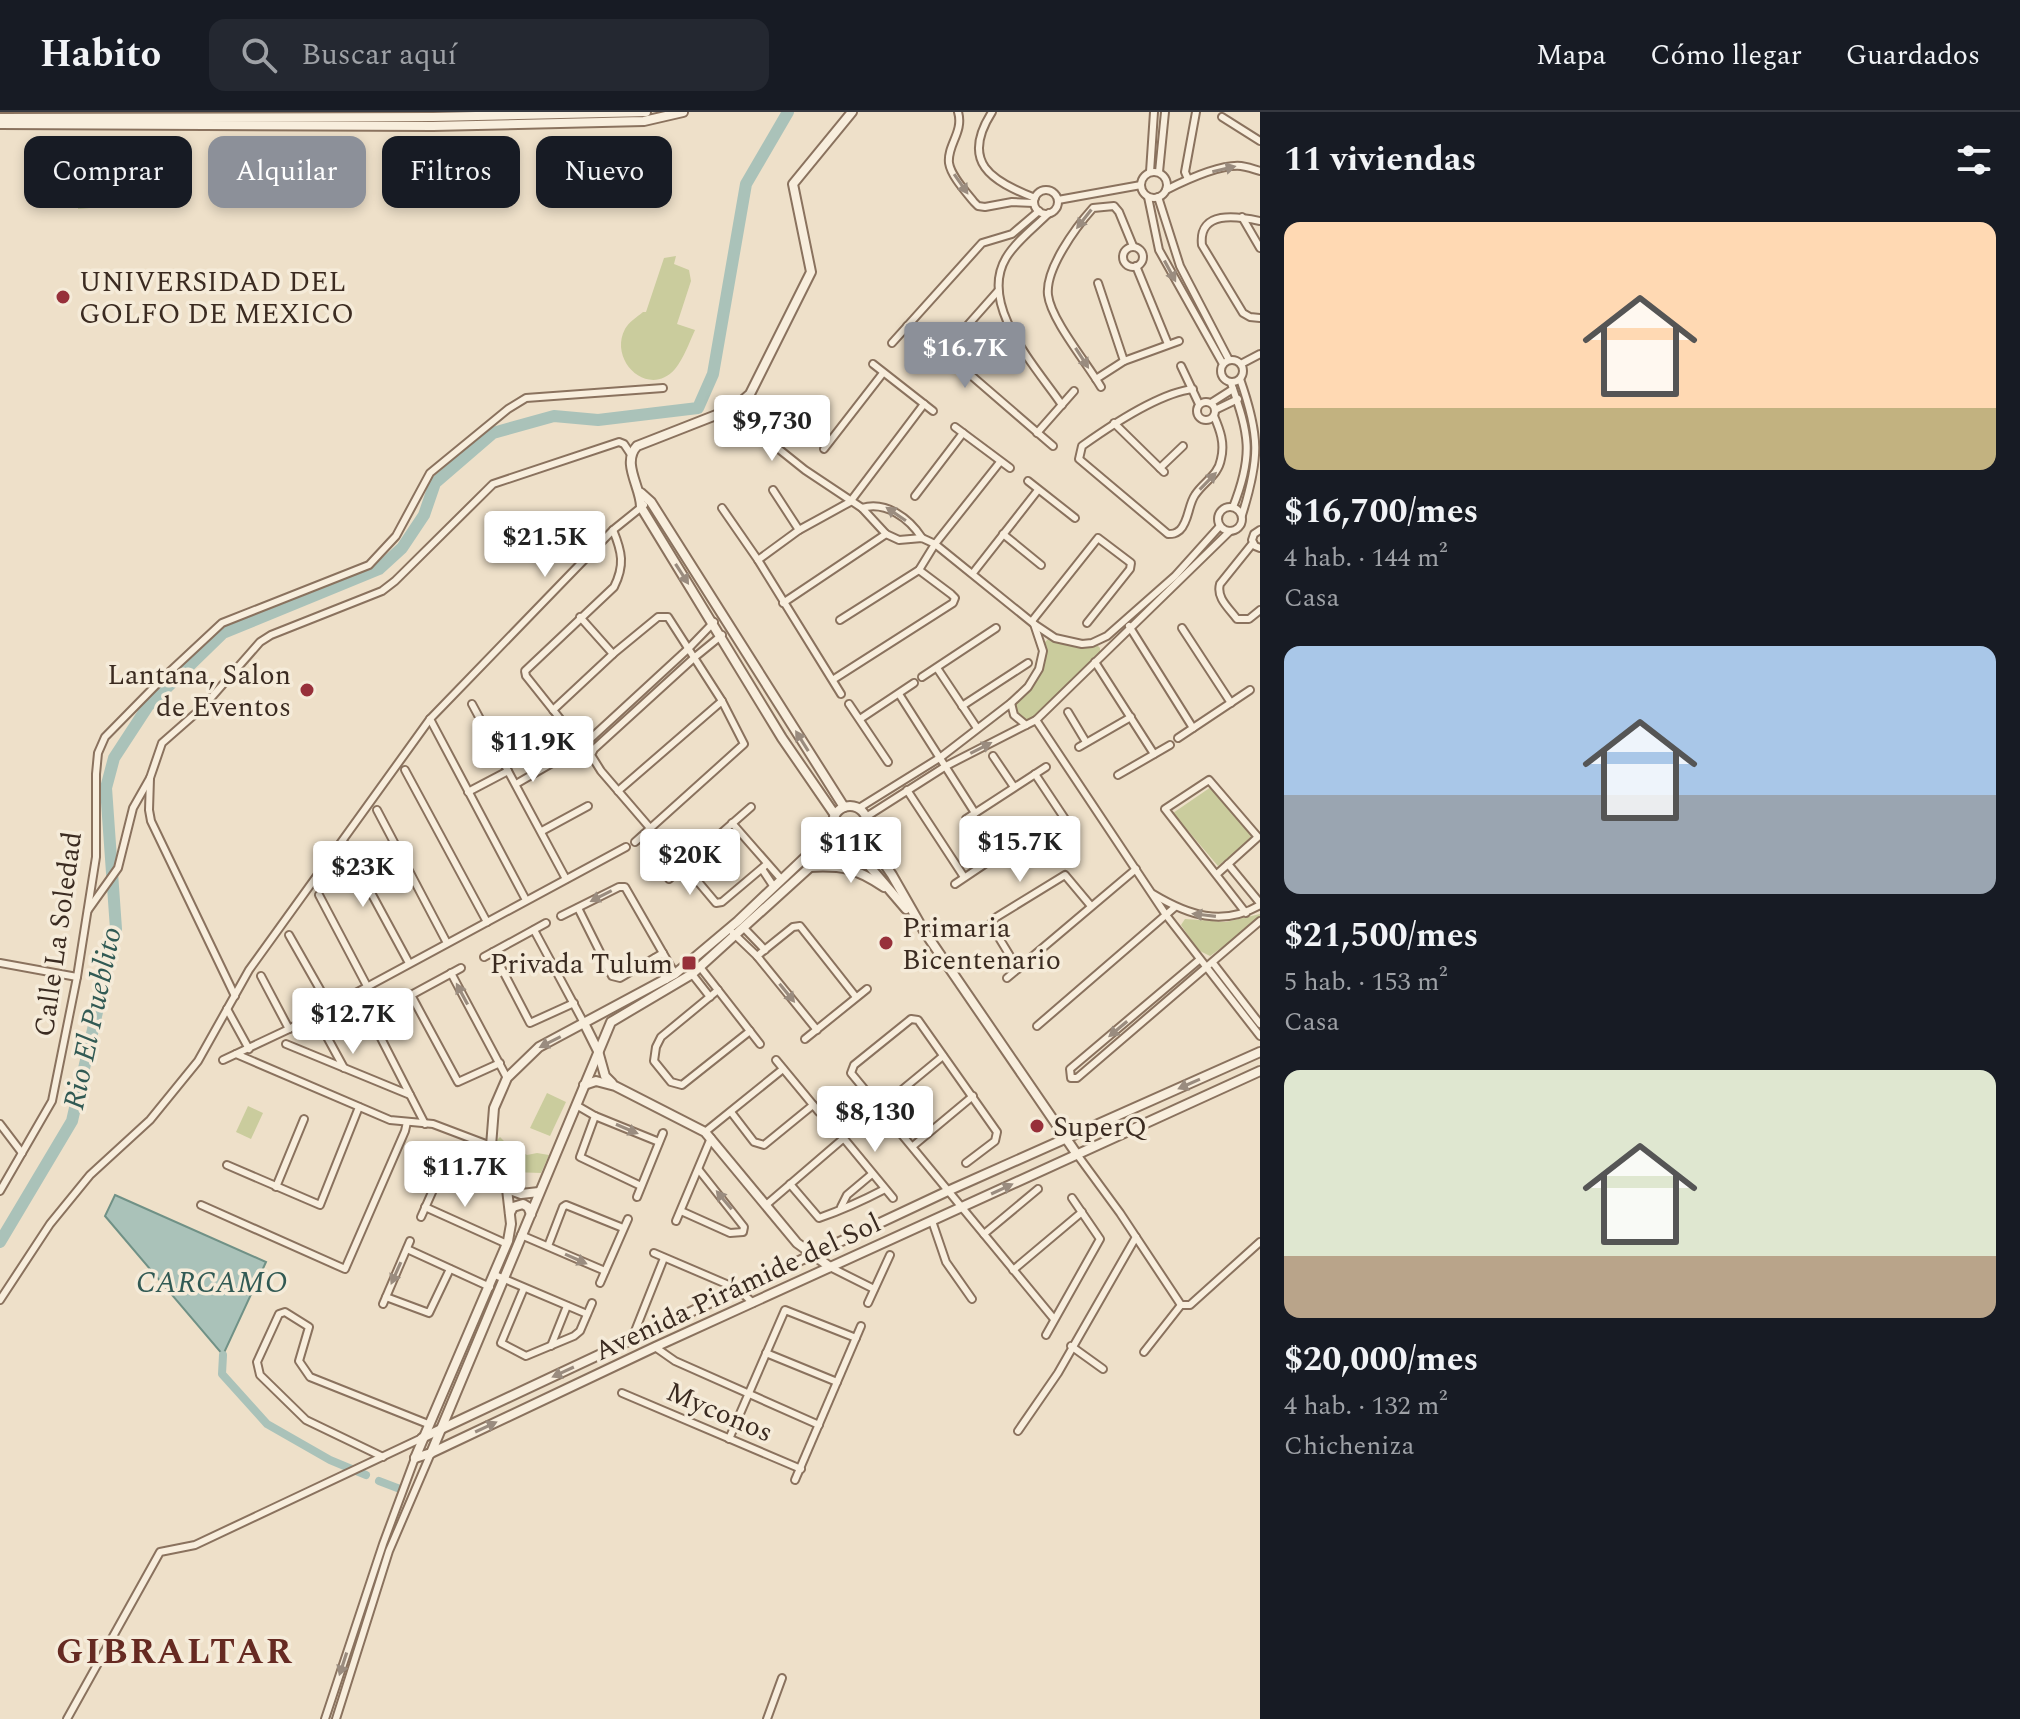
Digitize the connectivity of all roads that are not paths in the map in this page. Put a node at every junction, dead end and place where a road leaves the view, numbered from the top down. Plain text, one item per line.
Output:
1 (646, 112) edge
2 (683, 112) edge
3 (958, 112) edge
4 (992, 112) edge
5 (1154, 112) edge
6 (1165, 112) edge
7 (1196, 112) edge
8 (849, 114) edge
9 (1222, 117) dead end
10 (0, 121) edge
11 (1260, 141) edge
12 (1260, 171) edge
13 (1150, 172) junction
14 (1159, 172) junction
15 (1186, 175) junction
16 (1167, 180) junction
17 (1141, 185) junction
18 (1166, 190) junction
19 (1148, 197) junction
20 (1158, 197) junction
21 (1058, 200) junction
22 (1035, 201) junction
23 (1039, 211) junction
24 (1049, 213) junction
25 (1242, 217) junction
26 (1260, 221) edge
27 (1006, 237) junction
28 (1154, 237) junction
29 (1135, 247) junction
30 (1015, 248) junction
31 (1260, 248) edge
32 (1159, 250) junction
33 (1143, 259) junction
34 (1136, 266) junction
35 (1098, 283) dead end
36 (998, 291) junction
37 (1260, 318) edge
38 (907, 326) junction
39 (1179, 341) dead end
40 (892, 343) dead end
41 (1168, 344) junction
42 (944, 352) junction
43 (1260, 354) edge
44 (1124, 361) junction
45 (1226, 362) junction
46 (873, 364) dead end
47 (1241, 364) junction
48 (1181, 366) dead end
49 (883, 373) junction
50 (1096, 379) junction
51 (1240, 379) junction
52 (1232, 386) junction
53 (1101, 387) dead end
54 (663, 388) dead end
55 (1193, 389) junction
56 (1074, 391) dead end
57 (1238, 399) junction
58 (743, 402) junction
59 (1211, 403) junction
60 (924, 404) junction
61 (1199, 404) junction
62 (1062, 405) junction
63 (933, 411) dead end
64 (1214, 413) junction
65 (1114, 423) junction
66 (955, 427) dead end
67 (963, 433) junction
68 (1037, 433) junction
69 (1053, 446) dead end
70 (1183, 446) dead end
71 (824, 449) dead end
72 (630, 453) junction
73 (1000, 462) junction
74 (1010, 468) dead end
75 (1028, 481) dead end
76 (773, 490) dead end
77 (1038, 490) junction
78 (641, 493) junction
79 (915, 496) dead end
80 (651, 502) junction
81 (850, 502) junction
82 (641, 507) junction
83 (1233, 507) junction
84 (722, 508) dead end
85 (862, 508) junction
86 (1242, 515) junction
87 (1075, 518) dead end
88 (1241, 525) junction
89 (1220, 526) junction
90 (613, 530) junction
91 (799, 530) junction
92 (1232, 531) junction
93 (1258, 531) edge
94 (886, 534) junction
95 (1003, 534) junction
96 (922, 538) junction
97 (674, 539) junction
98 (1252, 542) junction
99 (664, 544) junction
100 (935, 544) junction
101 (1260, 548) edge
102 (758, 560) junction
103 (1041, 565) dead end
104 (919, 570) junction
105 (973, 573) junction
106 (783, 603) junction
107 (1260, 610) edge
108 (580, 617) junction
109 (840, 620) dead end
110 (714, 622) junction
111 (1033, 622) junction
112 (1087, 623) dead end
113 (1127, 624) junction
114 (996, 628) dead end
115 (1182, 628) dead end
116 (722, 635) junction
117 (1055, 638) junction
118 (1092, 643) junction
119 (1042, 645) junction
120 (689, 648) junction
121 (613, 654) junction
122 (695, 657) junction
123 (1098, 659) junction
124 (1028, 663) dead end
125 (937, 668) junction
126 (922, 677) dead end
127 (834, 679) junction
128 (914, 683) dead end
129 (1250, 690) dead end
130 (841, 694) dead end
131 (899, 694) junction
132 (722, 701) junction
133 (1011, 703) junction
134 (1231, 703) junction
135 (472, 704) dead end
136 (849, 704) dead end
137 (962, 706) junction
138 (553, 710) junction
139 (1068, 712) dead end
140 (1131, 717) junction
141 (430, 719) junction
142 (860, 719) junction
143 (1036, 720) junction
144 (1026, 725) junction
145 (977, 728) junction
146 (1193, 728) junction
147 (1178, 738) dead end
148 (1086, 742) junction
149 (1170, 745) dead end
150 (1079, 747) dead end
151 (1154, 754) junction
152 (993, 756) dead end
153 (941, 757) junction
154 (554, 762) dead end
155 (888, 762) dead end
156 (946, 766) junction
157 (1046, 767) dead end
158 (405, 770) dead end
159 (508, 771) junction
160 (1035, 774) junction
161 (1118, 775) dead end
162 (150, 778) junction
163 (516, 784) junction
164 (1014, 787) junction
165 (907, 790) junction
166 (618, 791) junction
167 (468, 792) junction
168 (588, 806) dead end
169 (751, 807) dead end
170 (844, 807) junction
171 (859, 808) junction
172 (377, 810) dead end
173 (975, 813) junction
174 (835, 815) junction
175 (866, 817) junction
176 (966, 819) dead end
177 (732, 823) junction
178 (1069, 825) dead end
179 (650, 828) junction
180 (835, 829) junction
181 (1037, 829) dead end
182 (542, 831) junction
183 (864, 834) junction
184 (844, 839) junction
185 (343, 841) junction
186 (635, 842) dead end
187 (626, 847) dead end
188 (1228, 864) junction
189 (684, 865) junction
190 (809, 867) junction
191 (766, 868) junction
192 (1136, 869) junction
193 (1217, 874) junction
194 (964, 877) junction
195 (566, 879) junction
196 (669, 879) dead end
197 (778, 884) junction
198 (955, 884) dead end
199 (1150, 892) junction
200 (895, 894) junction
201 (319, 895) dead end
202 (526, 900) junction
203 (1260, 904) edge
204 (1091, 906) junction
205 (1175, 907) junction
206 (578, 908) junction
207 (86, 913) junction
208 (1246, 913) junction
209 (1166, 915) junction
210 (561, 916) dead end
211 (1260, 921) edge
212 (487, 922) junction
213 (546, 923) dead end
214 (741, 924) junction
215 (534, 930) junction
216 (924, 931) junction
217 (732, 932) junction
218 (289, 935) dead end
219 (447, 943) junction
220 (765, 950) junction
221 (493, 952) junction
222 (664, 955) junction
223 (757, 956) junction
224 (484, 957) dead end
225 (655, 959) junction
226 (1199, 960) junction
227 (0, 963) edge
228 (409, 963) junction
229 (1213, 963) junction
230 (461, 968) dead end
231 (1018, 969) junction
232 (1206, 969) junction
233 (703, 970) junction
234 (451, 973) junction
235 (675, 974) junction
236 (261, 976) dead end
237 (77, 977) junction
238 (694, 977) junction
239 (1007, 978) dead end
240 (666, 980) junction
241 (367, 986) junction
242 (867, 989) dead end
243 (718, 990) junction
244 (411, 995) junction
245 (235, 996) junction
246 (710, 997) junction
247 (856, 997) junction
248 (402, 1000) dead end
249 (363, 1003) dead end
250 (575, 1006) junction
251 (330, 1007) junction
252 (227, 1009) junction
253 (1260, 1024) edge
254 (585, 1025) junction
255 (321, 1026) dead end
256 (1037, 1026) dead end
257 (289, 1029) junction
258 (817, 1030) junction
259 (750, 1031) junction
260 (1260, 1036) edge
261 (805, 1039) dead end
262 (286, 1044) dead end
263 (760, 1044) dead end
264 (249, 1049) junction
265 (598, 1051) junction
266 (1260, 1052) edge
267 (236, 1054) junction
268 (943, 1056) junction
269 (223, 1060) dead end
270 (776, 1060) dead end
271 (501, 1064) junction
272 (344, 1068) junction
273 (783, 1069) junction
274 (1260, 1071) edge
275 (507, 1078) junction
276 (584, 1085) junction
277 (615, 1086) junction
278 (410, 1095) junction
279 (973, 1096) junction
280 (576, 1105) junction
281 (813, 1105) junction
282 (359, 1107) junction
283 (880, 1108) junction
284 (731, 1112) junction
285 (819, 1112) dead end
286 (595, 1116) junction
287 (304, 1119) dead end
288 (407, 1122) junction
289 (0, 1124) edge
290 (425, 1124) junction
291 (836, 1129) dead end
292 (663, 1133) dead end
293 (708, 1135) junction
294 (844, 1138) junction
295 (1065, 1138) junction
296 (659, 1142) junction
297 (1050, 1145) junction
298 (491, 1146) junction
299 (913, 1146) junction
300 (22, 1153) junction
301 (1076, 1153) junction
302 (449, 1154) dead end
303 (1062, 1160) junction
304 (966, 1163) dead end
305 (227, 1165) dead end
306 (444, 1165) junction
307 (699, 1170) junction
308 (872, 1174) junction
309 (477, 1179) dead end
310 (790, 1184) junction
311 (641, 1186) junction
312 (276, 1187) junction
313 (507, 1189) junction
314 (885, 1189) junction
315 (1038, 1189) dead end
316 (950, 1190) junction
317 (0, 1191) edge
318 (539, 1192) junction
319 (637, 1197) dead end
320 (893, 1198) dead end
321 (1072, 1198) dead end
322 (201, 1205) dead end
323 (766, 1205) junction
324 (425, 1207) junction
325 (841, 1207) junction
326 (963, 1207) junction
327 (681, 1211) junction
328 (1082, 1212) junction
329 (510, 1213) junction
330 (531, 1214) junction
331 (421, 1217) dead end
332 (628, 1219) dead end
333 (676, 1221) dead end
334 (932, 1221) junction
335 (623, 1228) junction
336 (984, 1234) junction
337 (521, 1235) junction
338 (1136, 1237) junction
339 (410, 1241) dead end
340 (1260, 1242) edge
341 (507, 1244) junction
342 (548, 1246) junction
343 (407, 1249) junction
344 (654, 1253) dead end
345 (810, 1255) junction
346 (890, 1255) dead end
347 (664, 1258) junction
348 (830, 1267) junction
349 (450, 1269) junction
350 (1013, 1270) junction
351 (605, 1271) junction
352 (503, 1278) junction
353 (600, 1283) dead end
354 (490, 1287) junction
355 (524, 1288) junction
356 (738, 1289) junction
357 (874, 1289) junction
358 (972, 1299) dead end
359 (0, 1300) edge
360 (592, 1303) dead end
361 (753, 1303) junction
362 (868, 1303) dead end
363 (1181, 1305) junction
364 (567, 1306) junction
365 (587, 1314) junction
366 (1054, 1319) junction
367 (861, 1326) dead end
368 (1046, 1335) dead end
369 (856, 1338) junction
370 (631, 1341) junction
371 (551, 1346) junction
372 (1071, 1346) junction
373 (655, 1347) junction
374 (1144, 1352) dead end
375 (766, 1353) junction
376 (601, 1354) junction
377 (608, 1369) junction
378 (1103, 1369) dead end
379 (837, 1382) junction
380 (749, 1392) junction
381 (622, 1393) dead end
382 (428, 1424) junction
383 (819, 1425) junction
384 (441, 1429) junction
385 (1018, 1431) dead end
386 (422, 1438) junction
387 (729, 1439) junction
388 (431, 1453) junction
389 (383, 1457) junction
390 (415, 1458) junction
391 (801, 1469) junction
392 (795, 1480) dead end
393 (404, 1493) junction
394 (412, 1496) junction
395 (358, 1617) junction
396 (368, 1620) junction
397 (782, 1678) dead end
398 (67, 1719) edge
399 (325, 1719) edge
400 (336, 1719) edge
401 (767, 1719) edge

1 - 10 street
2 - 10 street
3 -> 22 street
4 - 22 street
5 - 13 street
6 - 14 street
7 - 15 street
8 - 58 street
9 - 11 street
15 -> 12 street
13 - 14 street
13 - 17 street
14 - 16 street
15 - 16 street
15 - 18 street
16 - 18 street
17 - 19 street
17 - 21 street
18 - 20 street
19 - 20 street
19 - 28 street
20 - 45 street
21 - 22 street
21 - 24 street
22 - 23 street
23 - 24 street
23 - 27 street
24 - 30 street
25 - 26 street
25 - 31 street
25 - 37 street
27 - 30 street
27 - 38 street
28 - 29 street
28 - 32 street
29 - 33 street
29 - 34 street
29 -> 50 street
30 - 36 street
32 - 33 street
32 -> 45 street
33 - 34 street
34 - 41 street
35 - 44 street
36 - 42 street
36 - 62 street
38 - 40 street
38 - 42 street
39 - 41 street
41 - 44 street
42 - 68 street
43 - 47 street
44 - 50 street
45 - 47 street
45 - 52 street
46 - 49 street
47 - 51 street
48 - 55 street
49 - 60 street
49 - 71 street
50 - 53 street
51 - 52 street
51 - 86 street
52 - 57 street
52 - 59 street
54 - 207 street, Calle La Soledad
55 - 61 street
55 - 65 street
56 - 62 street
57 - 64 street
57 - 83 street
58 - 72 street
58 - 81 street
59 - 61 street
59 - 64 street
60 - 63 street
60 - 81 street
61 - 64 street
62 - 68 street
65 -> 64 street
65 - 70 street
66 - 67 street
67 - 73 street
67 - 79 street
68 - 69 street
72 - 78 street
72 - 162 street
73 - 74 street
73 - 100 street
75 - 77 street
76 - 91 street
77 - 87 street
77 - 95 street
78 - 80 street
78 - 82 street
80 - 82 street
80 - 97 street
81 - 85 street
81 - 91 street
82 - 90 street
82 - 99 street
83 - 86 street
83 - 89 street
84 - 102 street
85 - 94 street
96 -> 85 street
86 - 88 street
88 - 92 street
88 - 93 street
89 - 92 street
89 - 113 street
90 - 108 street
90 - 141 street
91 - 102 street
92 - 98 street
92 - 113 street
93 - 98 street
94 - 96 street
94 - 106 street
95 - 103 street
95 - 105 street
96 - 100 street
97 - 99 street
170 -> 97 street
98 - 101 street
98 - 107 street
99 -> 110 street
100 - 104 street
100 - 105 street
102 - 106 street
104 - 109 street
104 - 127 street
105 - 111 street
106 - 127 street
108 - 121 street
108 - 138 street
110 - 116 street
110 - 120 street
111 - 112 street
111 - 117 street
111 - 119 street
113 - 118 street
113 - 123 street
113 - 146 street
114 - 125 street
115 - 134 street
116 - 122 street
116 - 174 street
117 - 118 street
117 - 119 street
118 - 123 street
119 - 133 street
120 - 121 street
120 - 122 street
120 - 138 street
121 - 138 street
122 - 132 street
122 - 166 street
123 - 140 street
123 - 143 street
124 - 137 street
125 - 126 street
125 - 137 street
127 - 130 street
128 - 131 street
129 - 134 street
131 - 142 street
131 - 153 street
132 - 166 street
132 - 179 street
133 - 144 street
133 - 145 street
134 - 146 street
135 - 159 street
136 - 142 street
137 - 145 street
139 - 148 street
140 - 148 street
140 - 151 street
141 - 167 street
141 - 185 street
142 - 155 street
143 - 144 street
143 - 192 street
156 -> 144 street
145 - 153 street
146 - 147 street
148 - 150 street
149 - 151 street
151 - 161 street
152 - 164 street
153 - 156 street
153 - 171 street
154 - 163 street
156 - 165 street
156 - 173 street
157 - 160 street
158 - 212 street
159 - 163 street
159 - 167 street
160 - 164 street
160 - 178 street
162 - 207 street
162 - 245 street
163 - 182 street
164 - 173 street
165 - 175 street
165 - 194 street
166 - 179 street
167 - 202 street
168 - 182 street
169 - 177 street
170 - 171 street
170 - 174 street
171 - 175 street
172 - 219 street
173 - 176 street
174 - 180 street
175 - 183 street
177 - 189 street
177 - 191 street
179 - 186 street
180 - 184 street
180 - 197 street
181 - 194 street
182 - 195 street
183 - 184 street
183 - 216 street
184 - 190 street
184 - 200 street
185 - 228 street
185 - 245 street
187 - 195 street
188 - 193 street
188 - 193 street
188 - 203 street
189 - 191 street
189 - 196 street
190 - 200 street
190 - 214 street
191 - 197 street
192 - 199 street
192 - 204 street
193 - 208 street
194 - 198 street
195 - 202 street
197 - 214 street
199 - 205 street
199 - 209 street
200 - 216 street
201 - 241 street
202 - 212 street
203 - 208 street
204 - 231 street
204 - 231 street
208 -> 205 street
205 - 209 street
206 - 210 street
222 -> 206 street
206 - 225 street
207 - 237 street, Calle La Soledad
209 - 226 street
209 - 256 street
211 - 229 street
212 - 219 street
213 - 215 street
214 - 217 street
214 - 220 street
215 - 221 street
215 - 250 street
216 - 295 street
217 - 223 street
217 - 233 street
217 - 235 street
218 - 251 street
219 - 228 street
220 - 223 street
220 - 247 street
221 - 224 street
221 - 250 street
222 - 225 street
222 - 235 street
223 -> 258 street
225 - 240 street
226 - 232 street
226 -> 232 street
227 - 237 street
228 - 241 street
229 - 232 street
229 - 253 street
230 - 234 street
231 - 239 street
232 - 260 street
233 - 238 street
233 - 243 street
234 - 244 street
271 -> 234 street
235 - 240 street
236 - 257 street
237 - 300 street, Calle La Soledad
238 - 246 street
238 - 265 street
240 - 254 street
241 - 251 street
242 - 247 street
243 - 246 street
243 - 259 street
244 - 248 street
244 - 271 street
245 - 252 street
246 - 259 street
247 - 258 street
249 - 278 street
250 - 254 street
251 - 257 street
252 - 264 street
252 - 359 street
254 - 265 street
254 -> 275 street
255 - 272 street
257 - 264 street
258 - 261 street
259 - 263 street
262 - 272 street
264 - 267 street
265 - 276 street
265 - 277 street
266 -> 295 street, Avenida Pirámide del Sol
267 - 269 street
267 - 282 street
268 - 279 street
268 - 283 street
268 - 283 street
270 - 273 street
271 - 275 street
272 - 278 street
273 - 281 street
273 - 284 street
274 - 301 street, Avenida Pirámide del Sol
275 - 298 street
276 - 277 street
276 - 280 street
277 - 293 street
278 - 290 street
279 - 299 street
279 - 304 street
280 - 286 street
280 - 318 street
281 - 284 street
281 - 285 street
282 - 288 street
282 - 312 street
283 - 299 street
284 - 293 street
286 -> 296 street
286 - 311 street
287 - 312 street
288 - 290 street
288 - 322 street
289 - 300 street
290 - 298 street
291 - 294 street
292 - 296 street
293 - 307 street
293 - 323 street
294 - 308 street
294 - 310 street
295 - 297 street, Avenida Pirámide del Sol
295 - 301 street
296 - 311 street
297 - 303 street
297 - 316 street, Avenida Pirámide del Sol
298 - 313 street
299 - 316 street
300 - 317 street, Calle La Soledad
301 - 303 street, Avenida Pirámide del Sol
301 - 338 street
302 - 306 street
326 -> 303 street, Avenida Pirámide del Sol
305 - 312 street
306 - 309 street
306 - 324 street
307 - 327 street
327 -> 307 street
308 - 314 street
308 - 325 street
310 - 323 street
310 - 325 street
311 - 319 street
313 - 318 street
313 - 329 street
314 - 320 street
314 - 325 street
315 - 336 street
316 - 326 street
316 - 345 street, Avenida Pirámide del Sol
318 - 330 street
321 - 328 street
323 - 345 street
324 - 331 street
324 - 341 street
326 - 334 street, Avenida Pirámide del Sol
326 - 336 street
327 - 333 street
328 - 350 street
328 - 366 street
329 - 330 street
329 - 341 street
330 - 337 street
332 - 335 street
334 - 348 street, Avenida Pirámide del Sol
334 - 358 street
335 - 342 street
335 - 351 street
336 - 350 street
337 - 342 street
337 - 352 street
338 - 363 street
338 - 372 street
339 - 343 street
340 - 363 street
341 - 352 street
342 -> 351 street
343 - 349 street
343 -> 349 street
344 - 347 street
345 - 348 street
345 - 356 street, Avenida Pirámide del Sol
346 - 357 street
347 - 356 street
347 - 370 street
348 - 357 street
348 - 361 street, Avenida Pirámide del Sol
349 - 354 street
350 - 366 street
351 - 353 street
352 - 354 street
352 - 355 street
352 - 384 street
354 - 382 street
355 - 364 street
355 - 371 street
356 - 361 street
356 - 370 street, Avenida Pirámide del Sol
357 - 362 street
360 - 365 street
361 - 373 street, Avenida Pirámide del Sol
363 - 374 street
364 - 365 street
364 - 371 street
365 - 371 street
366 - 368 street
367 - 369 street
369 - 375 street
369 - 379 street
370 - 376 street, Avenida Pirámide del Sol
372 - 378 street
372 - 385 street
373 - 377 street, Avenida Pirámide del Sol
373 - 380 street
375 - 379 street
375 - 380 street
376 - 377 street
376 -> 384 street, Avenida Pirámide del Sol
388 -> 377 street, Avenida Pirámide del Sol
379 - 383 street
380 - 383 street
380 - 387 street
381 - 387 street, Myconos
382 - 386 street
382 - 389 street
383 - 391 street
384 - 386 street, Avenida Pirámide del Sol
384 - 388 street
386 - 389 street
386 - 390 street
387 - 391 street, Myconos
388 - 390 street, Avenida Pirámide del Sol
388 - 394 street
389 - 398 street
390 - 393 street
391 - 392 street
393 - 394 street
393 - 395 street
394 - 396 street
395 - 396 street
395 -> 399 street
396 - 400 street
397 - 401 street

